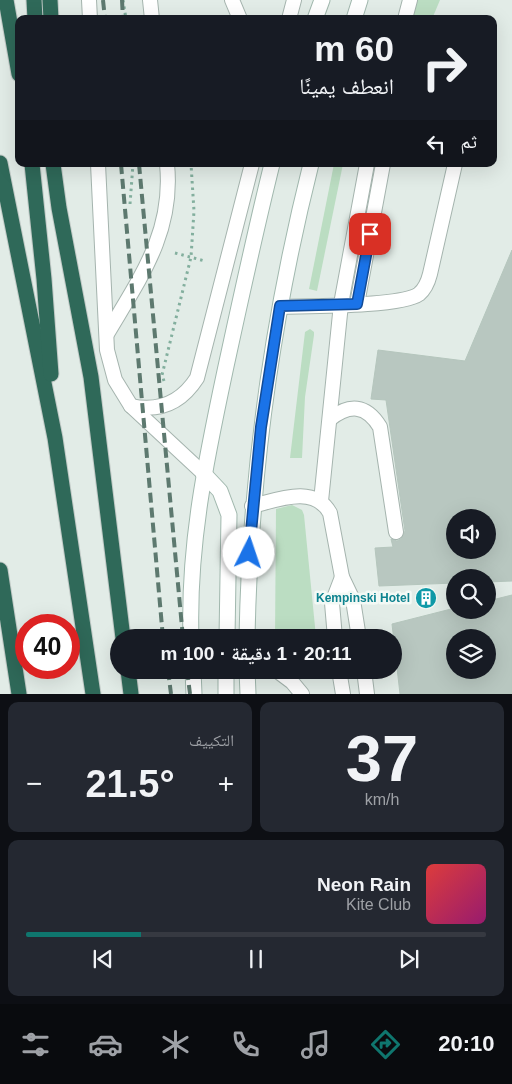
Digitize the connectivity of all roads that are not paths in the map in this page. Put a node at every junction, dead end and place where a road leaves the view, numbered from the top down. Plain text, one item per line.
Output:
1 (6, 0) edge
2 (34, 0) edge
3 (50, 0) edge
4 (89, 0) edge
5 (150, 0) edge
6 (232, 0) edge
7 (294, 0) edge
8 (322, 0) edge
9 (360, 0) edge
10 (410, 0) edge
11 (35, 15) edge
12 (51, 15) edge
13 (90, 15) edge
14 (152, 15) edge
15 (238, 15) edge
16 (290, 15) edge
17 (316, 15) edge
18 (355, 15) edge
19 (406, 15) edge
20 (15, 51) edge
21 (0, 163) edge
22 (32, 167) edge
23 (53, 167) edge
24 (58, 167) edge
25 (98, 167) edge
26 (167, 167) edge
27 (251, 167) edge
28 (271, 167) edge
29 (310, 167) edge
30 (366, 167) edge
31 (382, 167) edge
32 (455, 167) edge
33 (59, 208) junction
34 (341, 304) junction
35 (357, 304) junction
36 (280, 306) junction
37 (107, 335) junction
38 (131, 406) junction
39 (330, 419) junction
40 (56, 438) junction
41 (203, 473) junction
42 (321, 501) junction
43 (252, 506) junction
44 (396, 532) dead end
45 (0, 570) edge
46 (342, 577) junction
47 (123, 629) edge
48 (191, 629) edge
49 (227, 629) edge
50 (246, 629) edge
51 (334, 629) edge
52 (358, 629) edge
53 (129, 679) edge
54 (193, 679) edge
55 (226, 679) edge
56 (247, 679) edge
57 (288, 679) edge
58 (341, 679) edge
59 (365, 679) edge
60 (19, 694) edge
61 (93, 694) edge
62 (130, 694) edge
63 (194, 694) edge
64 (226, 694) edge
65 (248, 694) edge
66 (302, 694) edge
67 (342, 694) edge
68 (367, 694) edge

1 - 20 highway
2 - 11 highway
3 - 12 highway
4 - 13 lane
5 - 14 lane
6 - 15 lane
7 - 16 lane
8 - 17 street
9 - 18 street
10 - 19 lane
21 - 40 highway
22 - 40 highway
23 - 33 highway
24 - 33 highway
25 - 37 lane
26 - 37 lane
27 - 38 lane
28 - 41 street
29 - 36 street
30 - 34 lane
31 - 35 lane
32 - 35 lane
33 - 47 highway
34 - 35 lane
34 - 36 lane
34 - 39 lane
36 - 43 street
37 - 38 lane
38 - 41 lane
39 - 42 lane
39 - 44 lane
40 - 61 highway
41 - 48 street
41 - 49 street
42 - 43 lane
42 - 46 lane
43 - 50 street
45 - 60 highway
46 - 51 lane
46 - 52 lane
53 - 62 highway
54 - 63 street
55 - 64 street
56 - 65 street
57 - 66 lane
58 - 67 lane
59 - 68 lane

